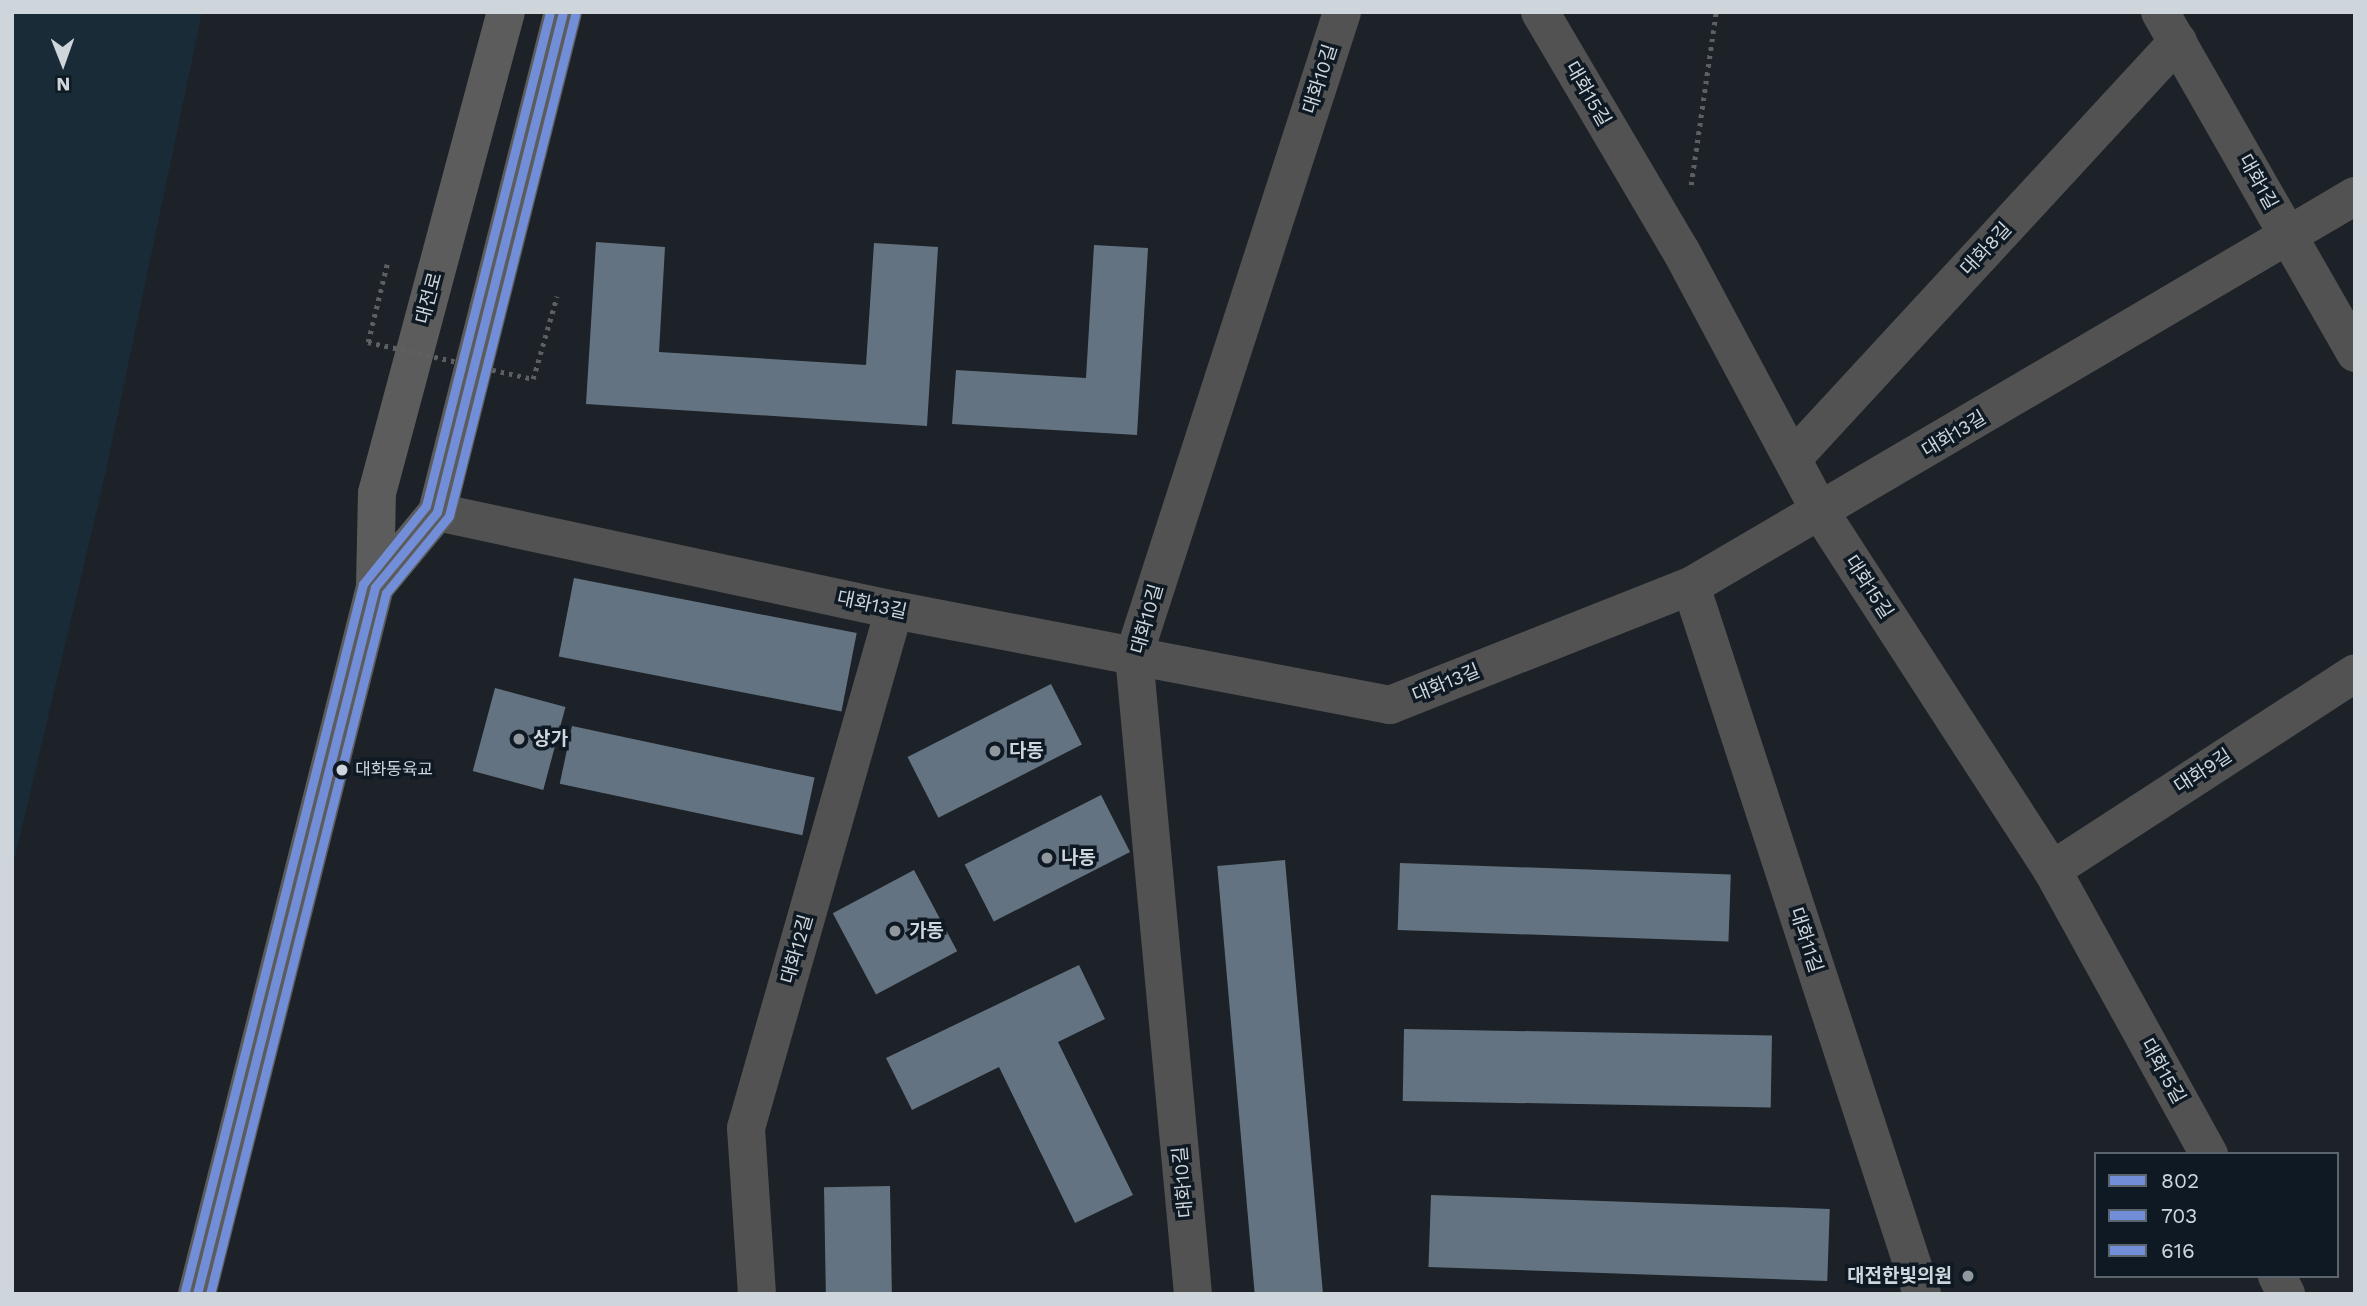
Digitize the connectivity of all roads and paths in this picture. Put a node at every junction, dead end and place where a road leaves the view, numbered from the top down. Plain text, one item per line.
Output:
1 (506, 12) edge
2 (563, 12) edge
3 (1342, 12) edge
4 (1540, 12) edge
5 (1716, 12) edge
6 (2169, 27) edge
7 (2355, 197) edge
8 (2288, 236) junction
9 (1681, 251) junction
10 (387, 264) dead end
11 (558, 296) dead end
12 (2355, 353) edge
13 (1794, 457) junction
14 (437, 512) junction
15 (1821, 513) junction
16 (1691, 586) junction
17 (374, 587) junction
18 (894, 610) junction
19 (1133, 655) junction
20 (2355, 673) edge
21 (2052, 870) junction
22 (2208, 1152) edge
23 (2278, 1278) edge
24 (197, 1294) edge
25 (757, 1294) edge
26 (1193, 1294) edge
27 (1922, 1294) edge
28 (2286, 1294) edge

1 - 17 main road, 대전로
2 - 14 main road, 대전로
3 - 19 street, 대화10길
4 - 9 street, 대화15길
5 - 9 path
6 - 8 street, 대화1길
6 - 13 street, 대화8길
7 - 8 street, 대화13길
8 - 12 street, 대화1길
8 - 15 street, 대화13길
9 - 13 street, 대화15길
10 - 11 path, bridge
13 - 15 street, 대화15길
14 - 17 main road, 대전로
14 - 18 street, 대화13길
15 - 16 street, 대화13길
15 - 21 street, 대화15길
16 - 19 street, 대화13길
16 - 27 street, 대화11길
17 - 24 main road, 대전로
18 - 19 street, 대화13길
18 - 25 street, 대화12길
19 - 26 street, 대화10길
20 - 21 street, 대화9길
21 - 22 street, 대화15길
23 - 28 street

